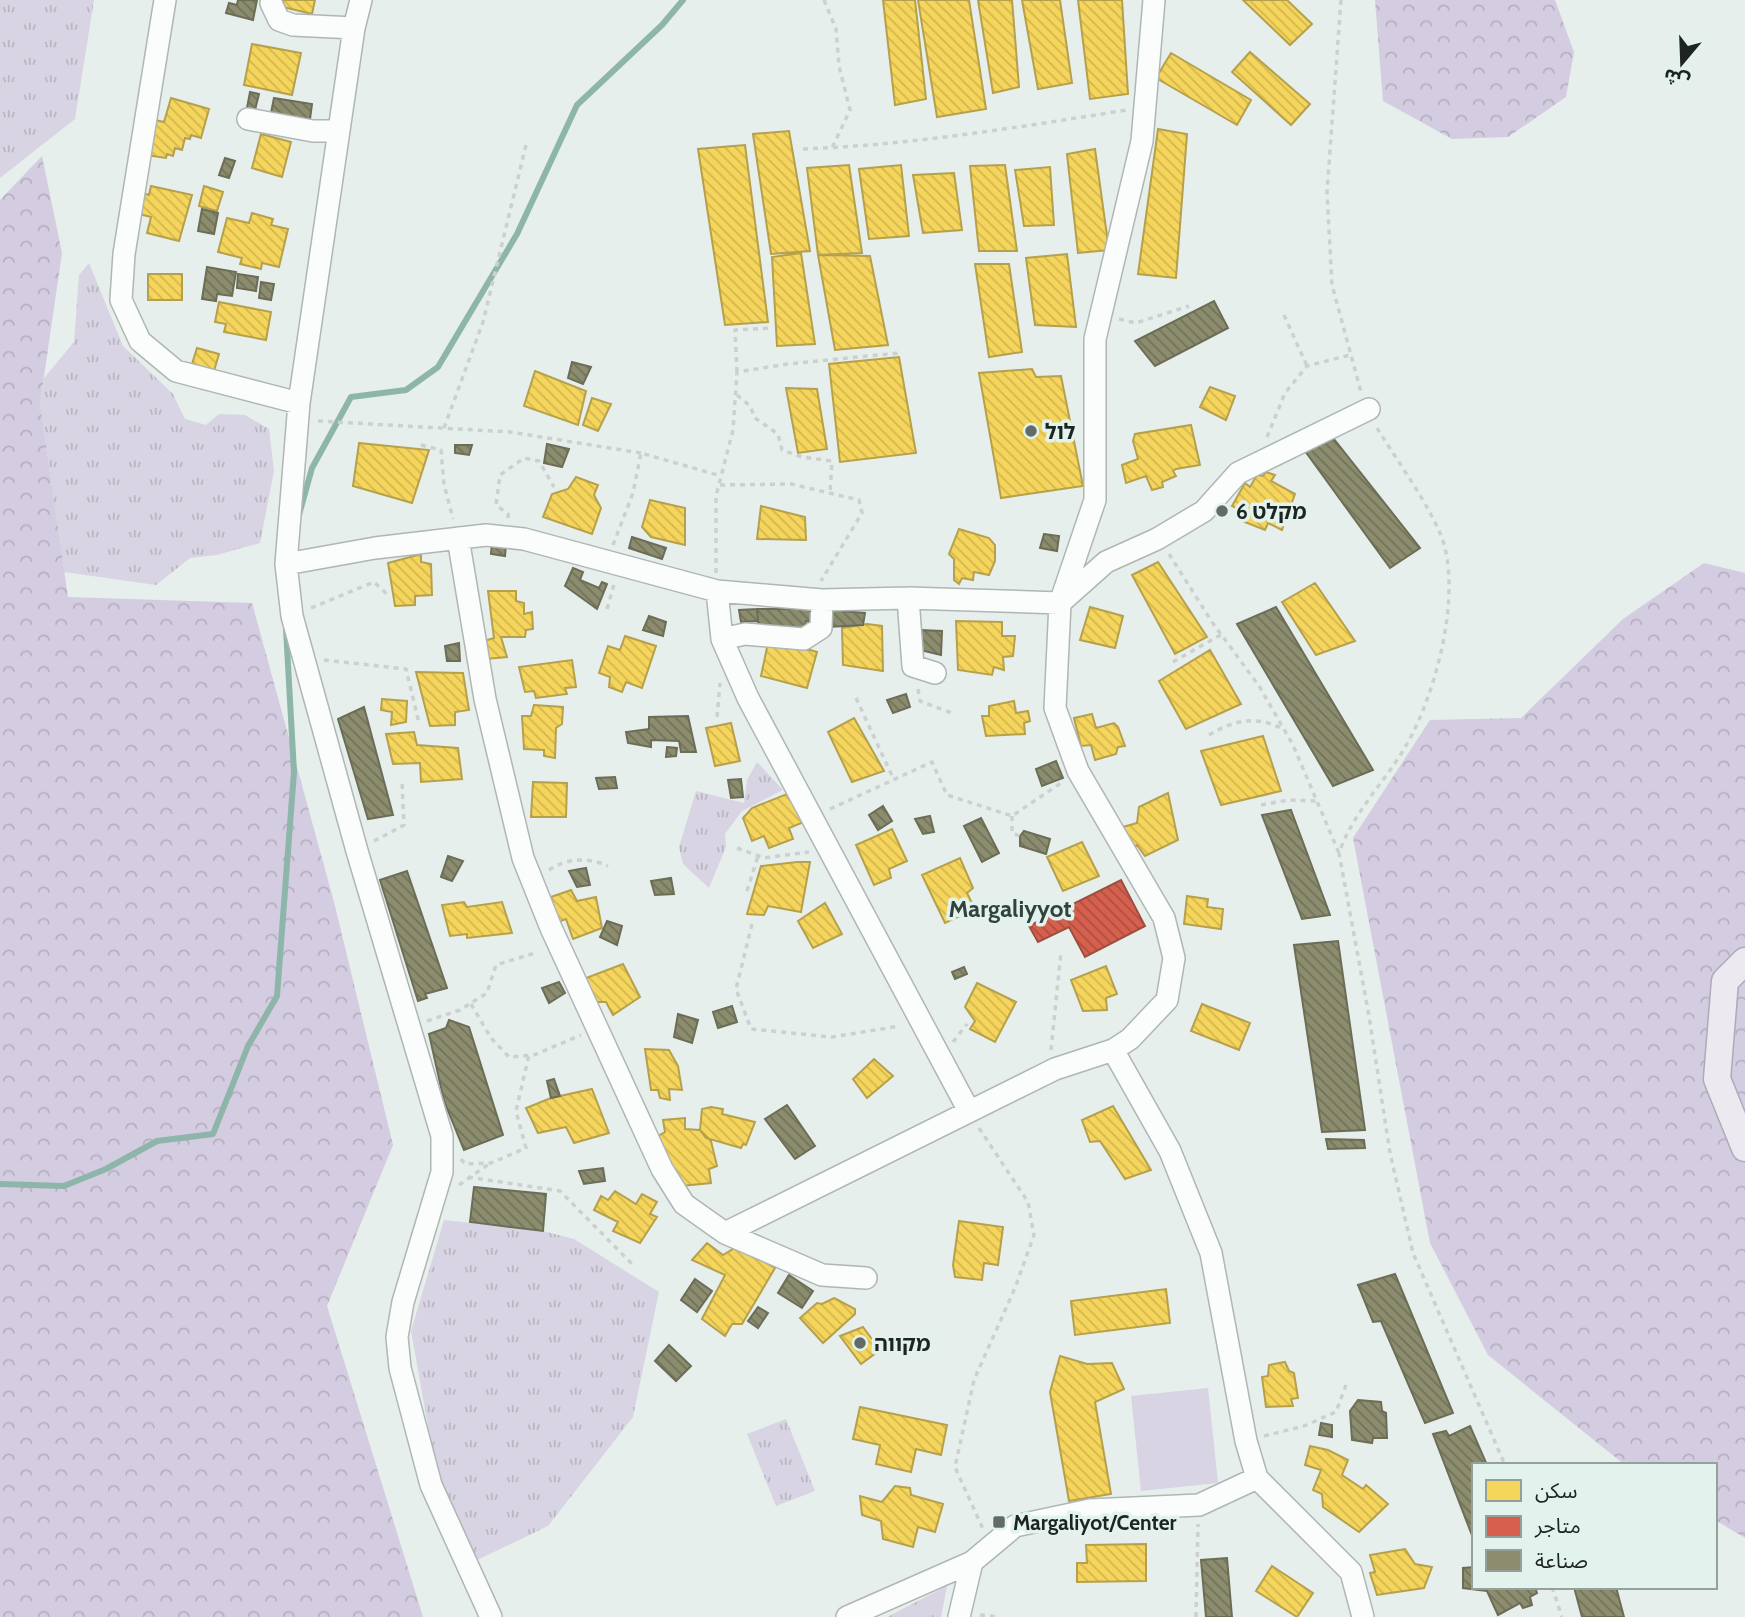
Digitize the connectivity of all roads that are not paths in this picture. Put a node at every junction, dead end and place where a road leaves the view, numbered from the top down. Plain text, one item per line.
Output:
1 (165, 0) edge
2 (361, 0) edge
3 (1154, 0) edge
4 (271, 3) dead end
5 (354, 28) junction
6 (248, 119) dead end
7 (338, 131) junction
8 (1369, 409) road end
9 (298, 413) junction
10 (458, 538) junction
11 (286, 564) junction
12 (717, 591) junction
13 (908, 598) junction
14 (815, 600) junction
15 (1060, 603) junction
16 (723, 639) junction
17 (935, 673) dead end
18 (1745, 961) edge
19 (1112, 1050) junction
20 (970, 1111) junction
21 (1745, 1148) edge
22 (724, 1233) junction
23 (866, 1278) dead end
24 (1257, 1478) junction
25 (978, 1556) junction
26 (491, 1617) edge
27 (847, 1617) edge
28 (960, 1617) edge
29 (1363, 1617) edge

1 - 9 street
2 - 5 street
3 - 15 street
4 - 5 street
5 - 7 street
6 - 7 street
7 - 9 street
8 - 15 street
9 - 11 street
10 - 11 street
10 - 12 street
10 - 22 street
11 - 26 street
12 - 14 street
12 - 16 street
13 - 14 street
13 - 15 street
13 - 17 street
14 - 16 street
15 - 19 street
16 - 20 street
18 - 21 main road
19 - 20 street
19 - 24 street
20 - 22 street
22 - 23 street
24 - 25 street
24 - 29 street
25 - 27 street
25 - 28 street

